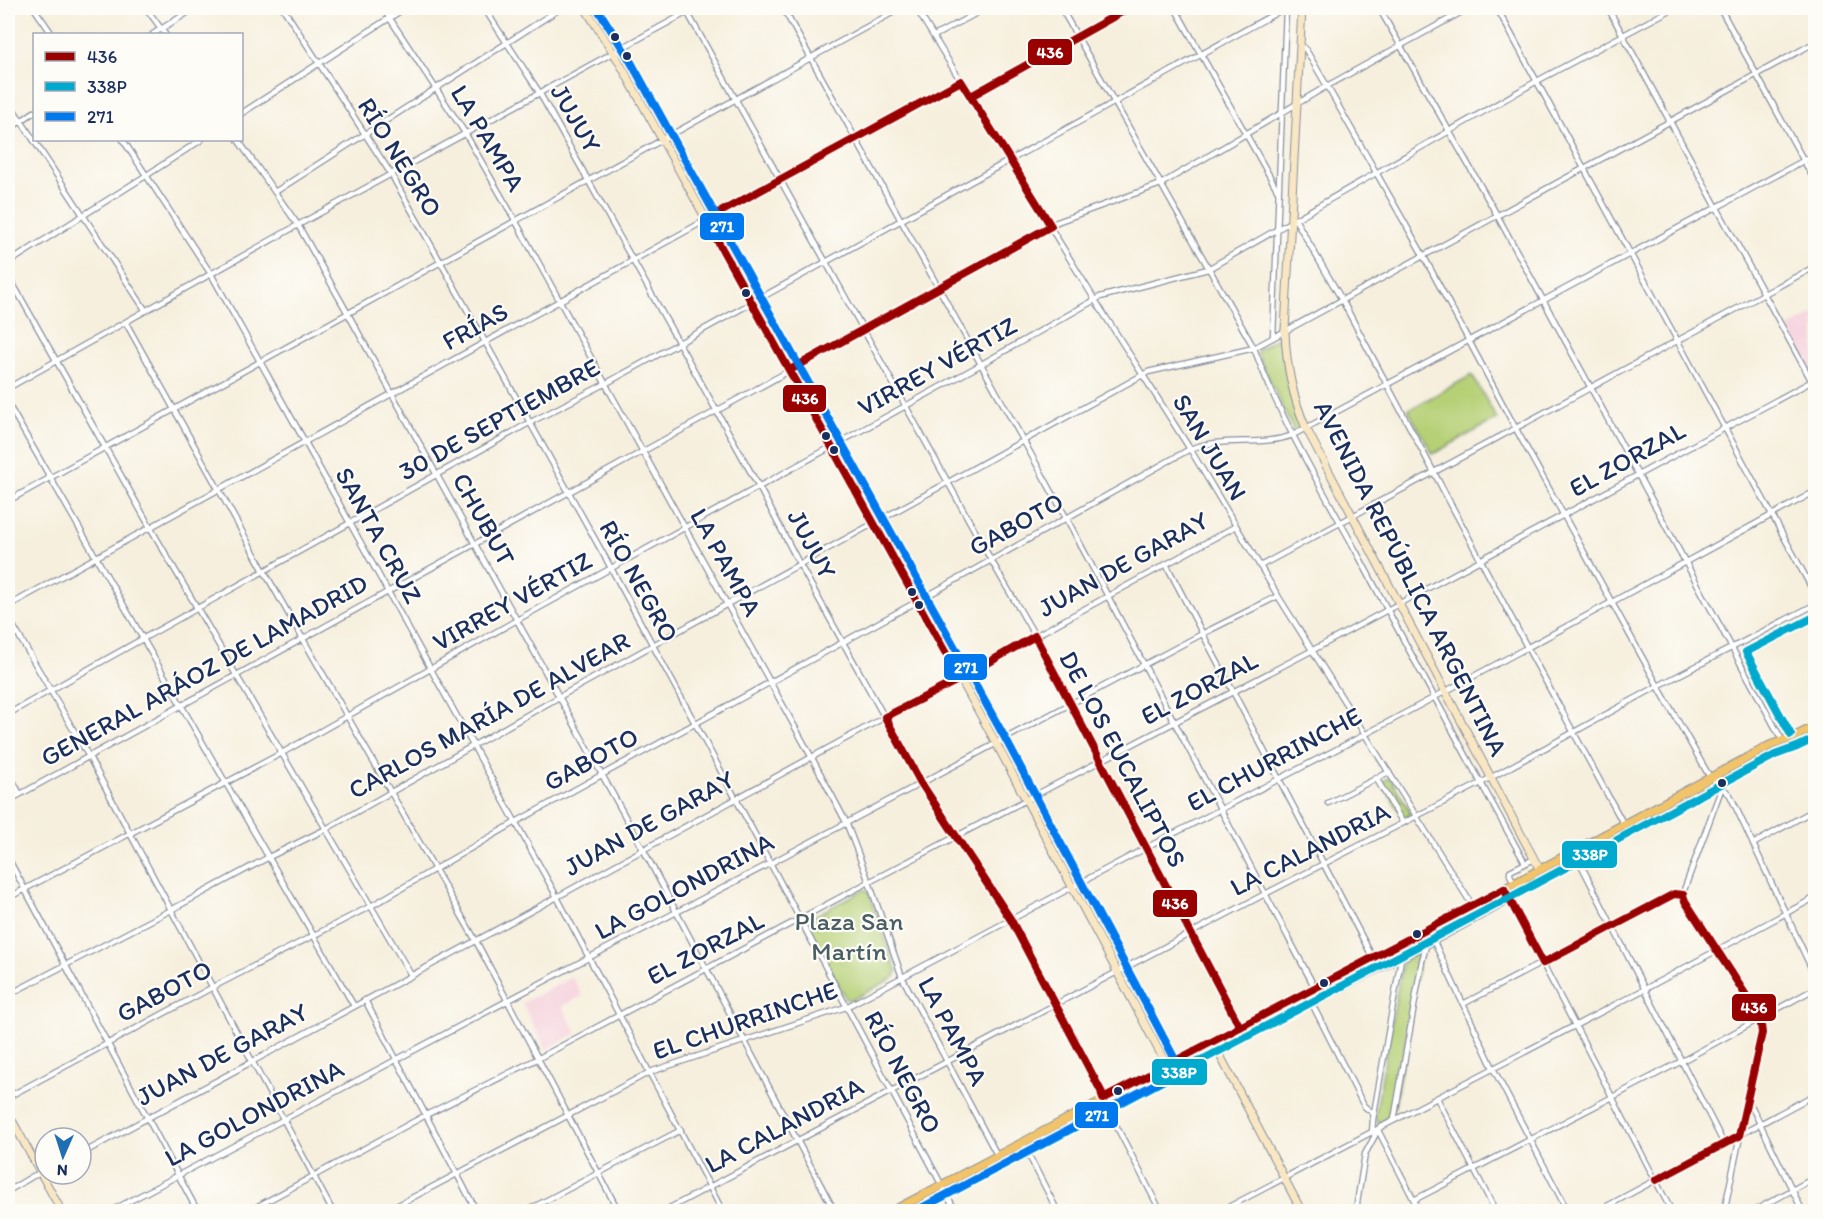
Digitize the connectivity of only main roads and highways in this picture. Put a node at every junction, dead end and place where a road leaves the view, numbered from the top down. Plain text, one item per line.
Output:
1 (1815, 726) edge
2 (891, 1212) edge

1 - 2 main road

